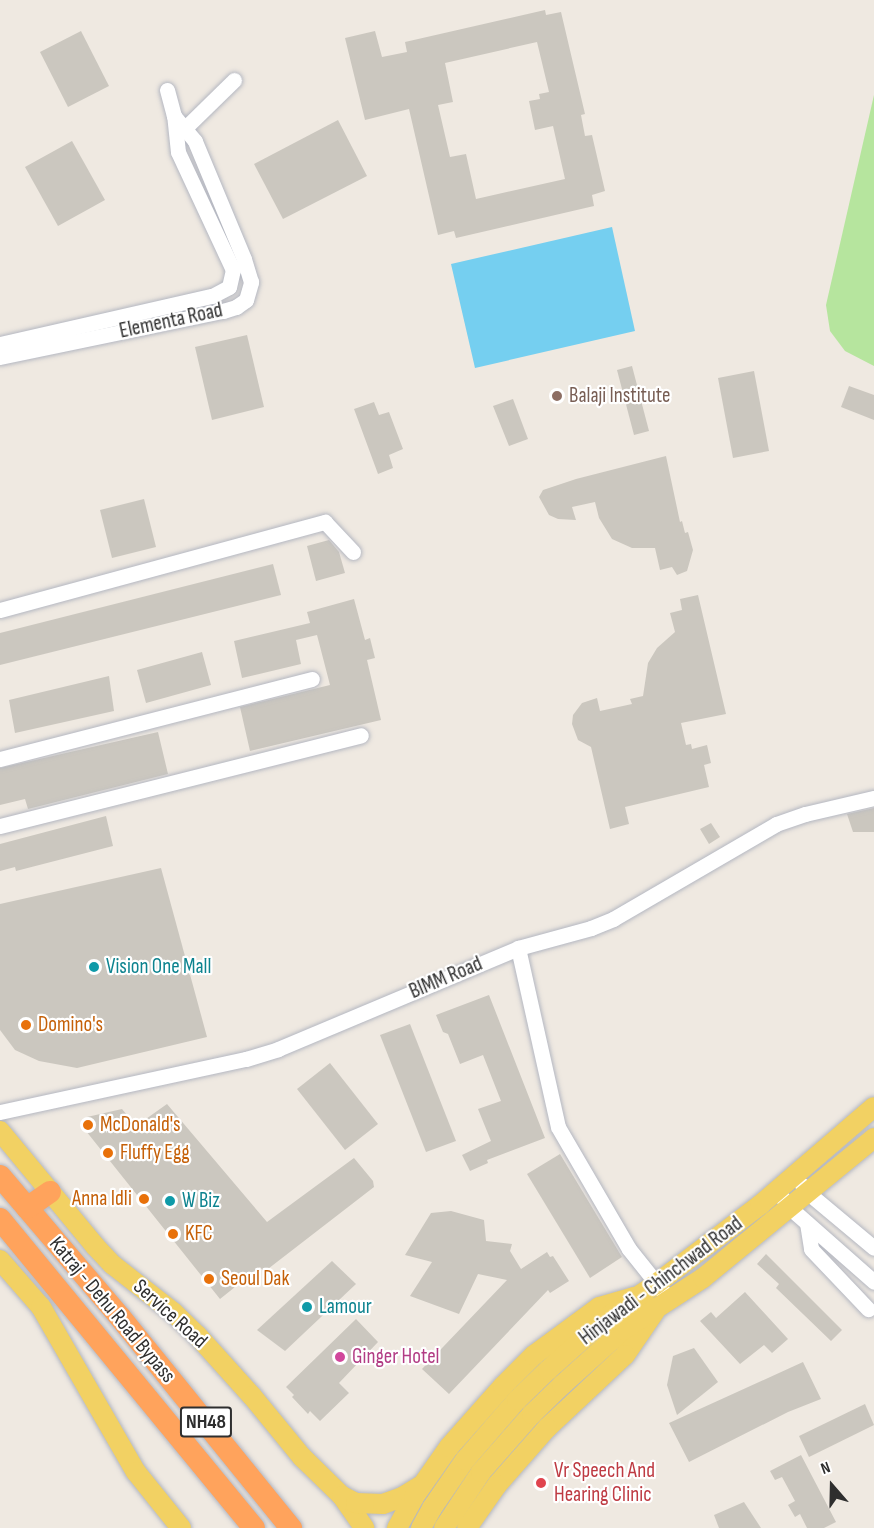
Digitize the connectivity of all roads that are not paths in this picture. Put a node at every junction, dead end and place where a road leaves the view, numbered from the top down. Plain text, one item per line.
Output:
1 (234, 80) dead end
2 (167, 90) dead end
3 (174, 116) junction
4 (184, 129) junction
5 (237, 262) junction
6 (0, 344) edge
7 (0, 357) edge
8 (353, 552) dead end
9 (0, 610) edge
10 (312, 679) dead end
11 (361, 735) dead end
12 (0, 759) edge
13 (874, 798) edge
14 (0, 826) edge
15 (518, 948) junction
16 (874, 1107) edge
17 (0, 1112) edge
18 (0, 1131) edge
19 (874, 1138) edge
20 (796, 1174) junction
21 (0, 1176) edge
22 (777, 1190) junction
23 (50, 1192) junction
24 (807, 1192) junction
25 (789, 1207) junction
26 (27, 1208) junction
27 (0, 1219) edge
28 (807, 1223) junction
29 (874, 1248) edge
30 (0, 1260) edge
31 (874, 1282) edge
32 (634, 1297) junction
33 (660, 1298) junction
34 (868, 1309) dead end
35 (422, 1485) junction
36 (342, 1496) junction
37 (181, 1528) edge
38 (254, 1528) edge
39 (291, 1528) edge
40 (364, 1528) edge
41 (397, 1528) edge
42 (421, 1528) edge
43 (444, 1528) edge
44 (467, 1528) edge

1 - 4 street
2 - 3 street, Elementa Road
3 - 4 street, Elementa Road
3 - 5 street, Elementa Road
4 - 5 street, Elementa Road
5 - 6 street, Elementa Road
5 - 7 street, Elementa Road
8 - 9 street
10 - 12 street
11 - 14 street
13 - 15 street, BIMM Road
15 - 17 street, BIMM Road
15 - 33 street
16 - 20 main road, Hinjawadi - Chinchwad Road
18 - 23 main road, Service Road
19 - 24 main road, Hinjawadi - Chinchwad Road
20 - 22 main road, Hinjawadi - Chinchwad Road
20 - 24 street
21 - 26 highway, Katraj - Dehu Road Bypass / NH48
22 - 25 street
22 - 33 main road, Hinjawadi - Chinchwad Road
23 - 26 highway
23 - 36 main road, Service Road
24 - 25 main road, Hinjawadi - Chinchwad Road
24 - 29 street
25 - 28 street
25 - 33 main road, Hinjawadi - Chinchwad Road
26 - 39 highway, Katraj - Dehu Road Bypass / NH48
27 - 38 highway, Katraj - Dehu Road Bypass / NH48
28 - 31 street
28 - 34 street
30 - 37 main road
32 - 33 main road
32 - 35 main road
32 - 42 main road, Hinjawadi - Chinchwad Road
33 - 43 main road, Hinjawadi - Chinchwad Road
33 - 44 main road
35 - 36 main road
35 - 41 main road
36 - 40 main road, Service Road

